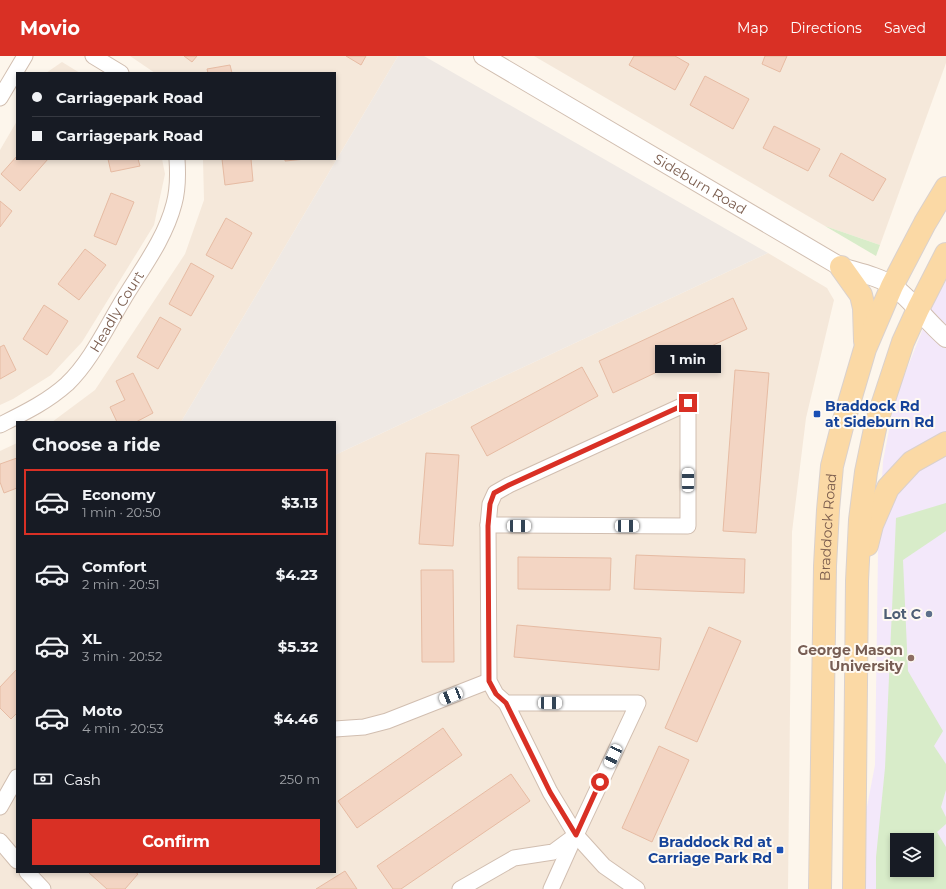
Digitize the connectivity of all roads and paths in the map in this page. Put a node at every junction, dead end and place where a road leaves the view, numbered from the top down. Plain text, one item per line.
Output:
1 (25, 56) edge
2 (93, 56) edge
3 (483, 56) edge
4 (119, 72) edge
5 (0, 98) edge
6 (177, 160) edge
7 (946, 188) edge
8 (946, 254) edge
9 (841, 267) junction
10 (892, 286) junction
11 (918, 309) junction
12 (946, 322) edge
13 (946, 338) edge
14 (865, 349) junction
15 (0, 425) edge
16 (946, 443) edge
17 (488, 526) junction
18 (856, 581) junction
19 (489, 681) junction
20 (506, 703) junction
21 (336, 730) edge
22 (16, 779) edge
23 (0, 807) edge
24 (576, 835) junction
25 (0, 841) edge
26 (16, 860) edge
27 (28, 873) edge
28 (42, 889) edge
29 (460, 889) edge
30 (551, 889) edge
31 (637, 889) edge
32 (820, 889) edge
33 (854, 889) edge

1 - 5 street
2 - 4 street
3 - 9 street, Sideburn Road
6 - 15 street, Headly Court
7 - 10 main road, Braddock Road
8 - 11 main road
9 - 10 street, Sideburn Road
9 - 14 main road
10 - 11 street, Sideburn Road
10 - 14 main road, Braddock Road
11 - 12 street
11 - 13 street
11 - 18 main road
14 - 32 main road, Braddock Road
16 - 18 main road
17 - 17 street
17 - 19 street
18 - 33 main road
19 - 20 street
19 - 21 street
20 - 24 street
20 - 24 street
22 - 23 street
24 - 29 street
24 - 30 street
24 - 31 street
25 - 26 street
27 - 28 street

